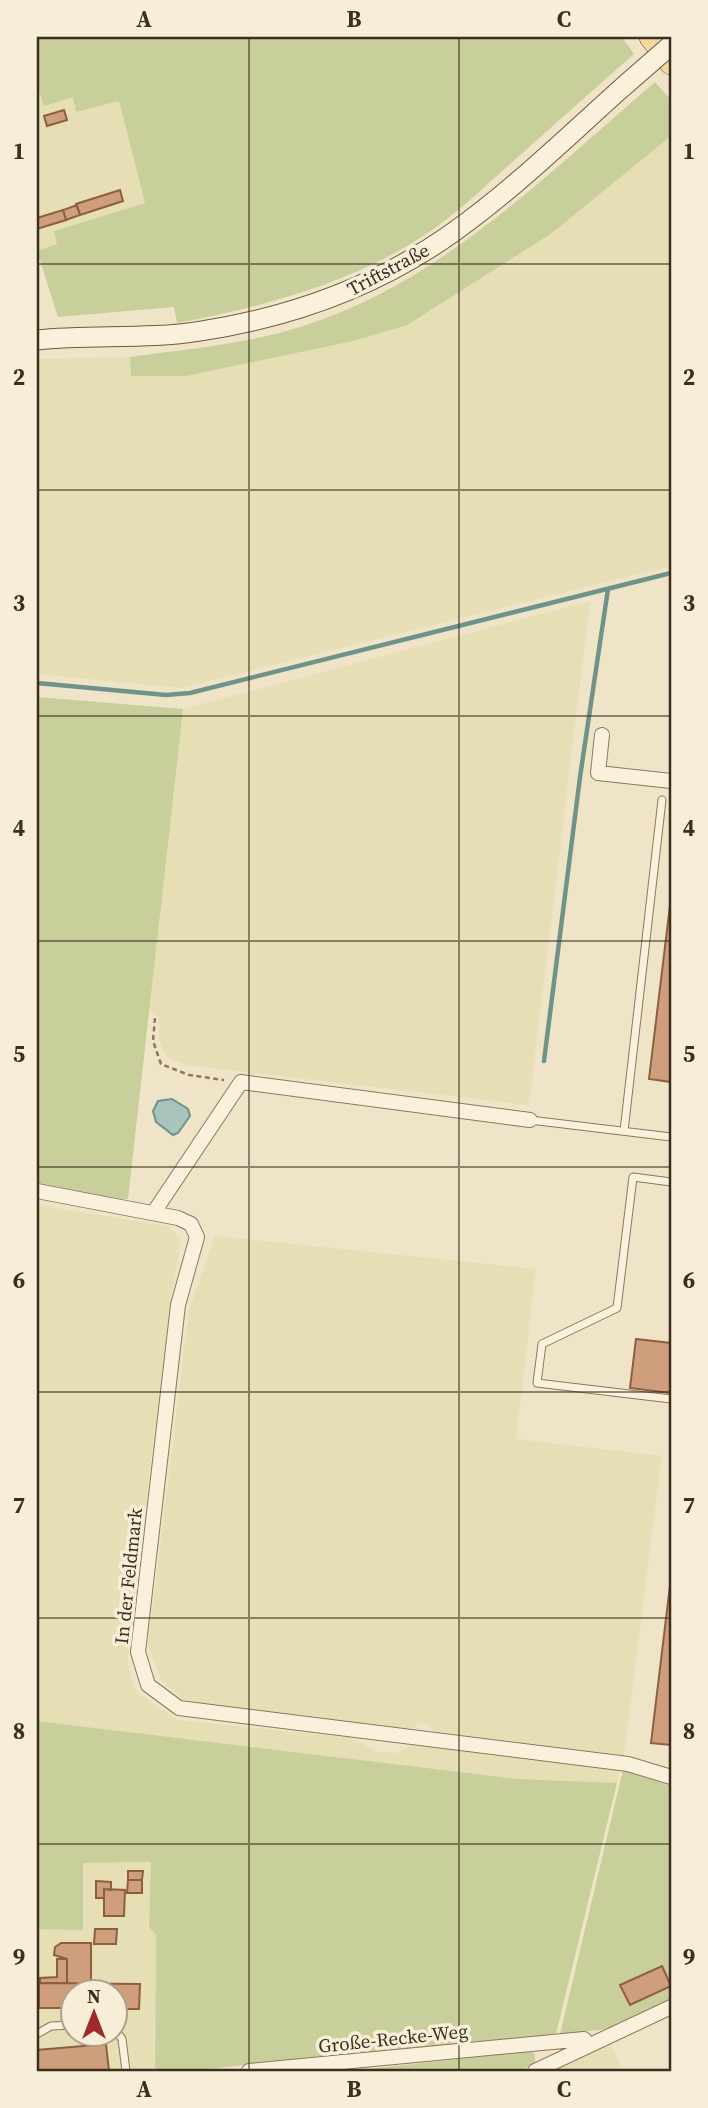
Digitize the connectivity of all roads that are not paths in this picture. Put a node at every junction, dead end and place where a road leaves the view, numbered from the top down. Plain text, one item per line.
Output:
1 (651, 37) edge
2 (671, 45) edge
3 (671, 63) edge
4 (37, 340) edge
5 (602, 735) dead end
6 (671, 781) edge
7 (662, 800) dead end
8 (530, 1120) joint
9 (624, 1131) junction
10 (671, 1137) edge
11 (671, 1182) edge
12 (37, 1191) edge
13 (154, 1213) junction
14 (671, 1399) edge
15 (671, 1777) edge
16 (671, 2007) edge
17 (60, 2026) edge
18 (37, 2034) edge
19 (540, 2043) junction
20 (588, 2045) junction
21 (123, 2048) edge
22 (549, 2064) junction
23 (126, 2071) edge
24 (249, 2071) edge
25 (535, 2071) edge

1 - 3 main road
2 - 4 street, Triftstraße, bridge
5 - 6 street
7 - 9 lane
8 - 9 lane
8 - 13 street
9 - 10 lane
11 - 14 lane
12 - 13 street, In der Feldmark
13 - 15 street, In der Feldmark
16 - 20 street
17 - 18 lane
19 - 20 street, Große-Recke-Weg
19 - 22 street
19 - 24 street, Große-Recke-Weg
20 - 22 street
21 - 23 lane
22 - 25 street

